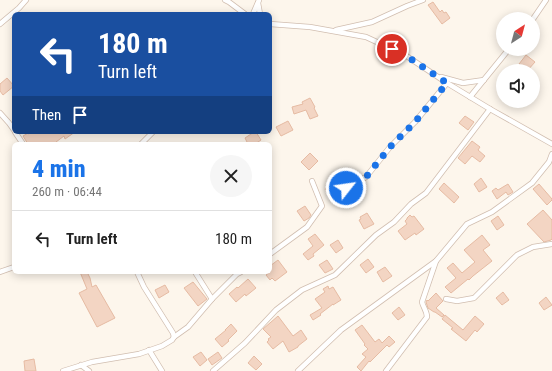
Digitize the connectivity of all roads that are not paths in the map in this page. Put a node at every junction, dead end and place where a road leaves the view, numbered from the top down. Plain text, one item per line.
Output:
1 (26, 0) edge
2 (225, 0) edge
3 (423, 0) edge
4 (546, 0) edge
5 (258, 2) edge
6 (14, 12) edge
7 (242, 12) edge
8 (254, 12) edge
9 (260, 12) edge
10 (538, 12) edge
11 (12, 14) edge
12 (0, 24) edge
13 (272, 24) edge
14 (335, 31) junction
15 (503, 56) edge
16 (437, 76) junction
17 (484, 80) junction
18 (447, 83) junction
19 (470, 97) junction
20 (490, 109) junction
21 (0, 113) edge
22 (12, 128) edge
23 (151, 134) edge
24 (143, 142) edge
25 (552, 144) edge
26 (552, 154) edge
27 (312, 181) dead end
28 (346, 188) dead end
29 (552, 244) edge
30 (272, 253) edge
31 (436, 261) junction
32 (12, 268) edge
33 (0, 272) edge
34 (138, 274) edge
35 (196, 274) edge
36 (237, 274) edge
37 (212, 299) junction
38 (446, 299) dead end
39 (174, 337) junction
40 (149, 350) junction
41 (81, 365) junction
42 (63, 371) edge
43 (89, 371) edge
44 (162, 371) edge
45 (213, 371) edge
46 (298, 371) edge
47 (386, 371) edge

1 - 6 street
2 - 7 street
3 - 14 street
4 - 10 street
5 - 8 street
5 - 9 street
11 - 12 street
13 - 14 street
14 - 16 street
15 - 17 street
16 - 17 street
16 - 18 street
17 - 19 street
18 - 19 street
18 - 28 street
19 - 20 street
20 - 25 street
20 - 45 street
21 - 22 street
23 - 24 street
26 - 31 street
27 - 30 street
29 - 38 street
31 - 46 street
31 - 47 street
32 - 33 street
34 - 39 street
35 - 37 street
36 - 37 street
37 - 39 street
39 - 40 street
40 - 41 street
40 - 44 street
41 - 42 street
41 - 43 street

